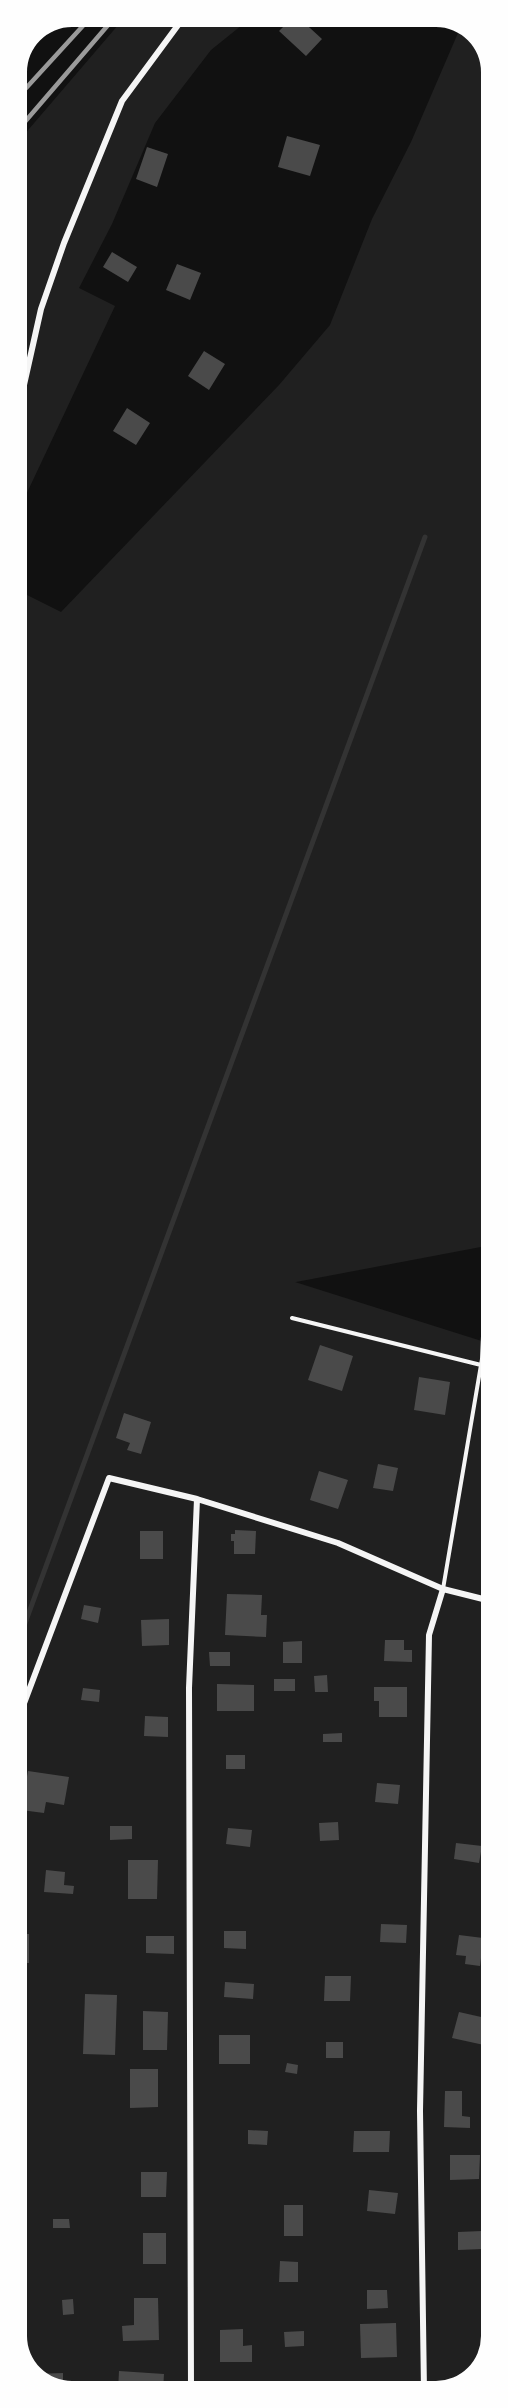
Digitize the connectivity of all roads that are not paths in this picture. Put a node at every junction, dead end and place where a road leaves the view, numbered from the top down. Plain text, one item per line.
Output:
1 (177, 27) edge
2 (27, 371) edge
3 (292, 1318) dead end
4 (481, 1365) joint
5 (197, 1499) junction
6 (443, 1589) junction
7 (481, 1598) edge
8 (27, 1695) edge
9 (191, 2381) edge
10 (424, 2381) edge

1 - 2 street
3 - 4 lane
4 - 6 lane
5 - 6 street
5 - 8 street
5 - 9 street
6 - 7 street
6 - 10 street

